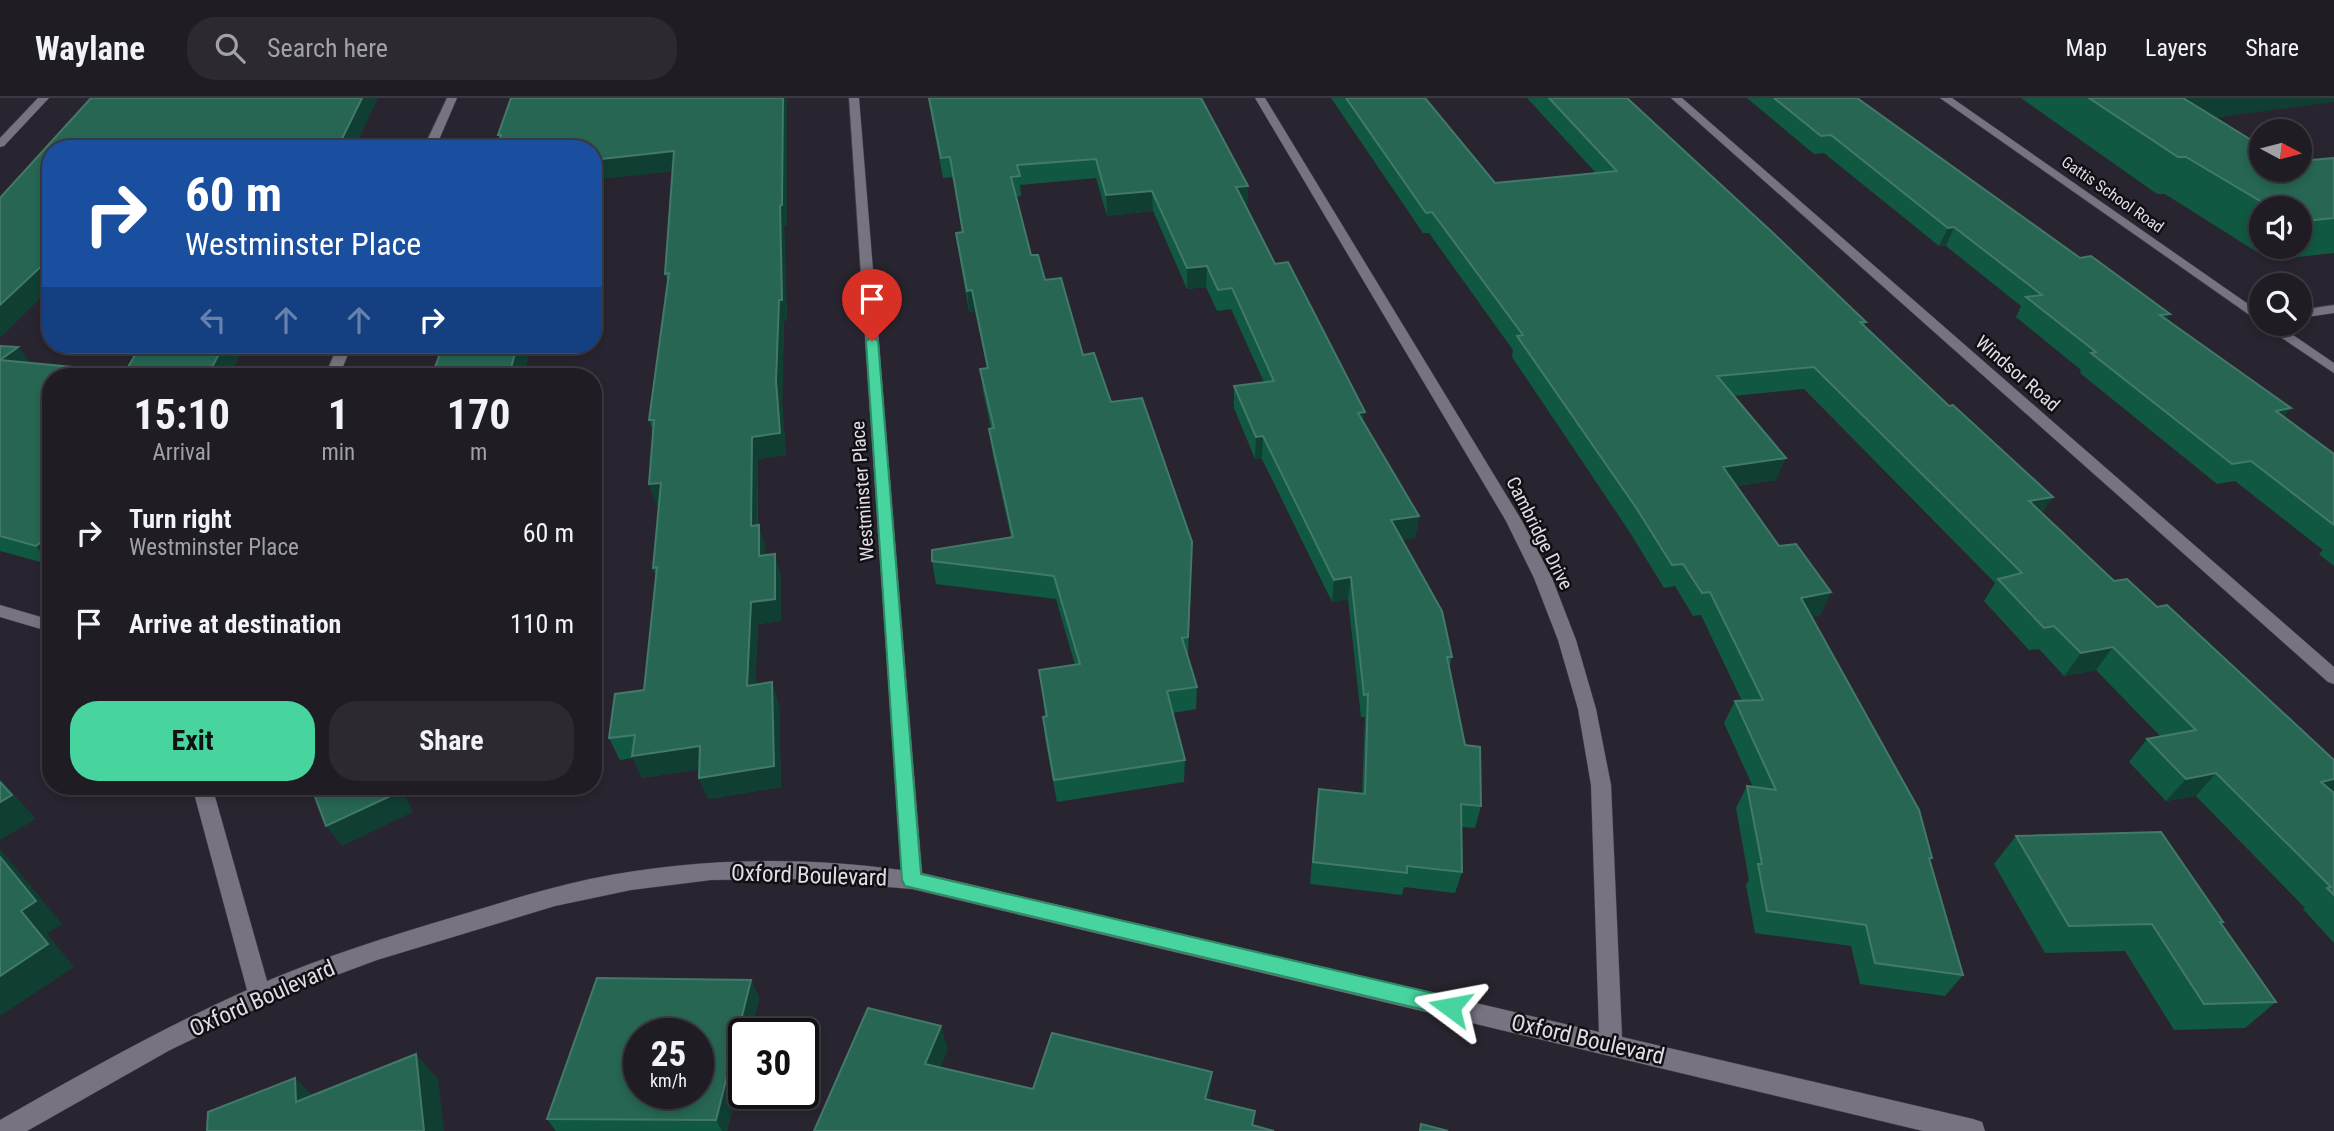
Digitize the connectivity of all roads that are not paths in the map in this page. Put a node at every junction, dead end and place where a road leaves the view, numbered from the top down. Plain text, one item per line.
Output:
1 (44, 98) edge
2 (452, 98) edge
3 (854, 98) edge
4 (1260, 98) edge
5 (1676, 98) edge
6 (1945, 98) edge
7 (433, 140) edge
8 (0, 144) edge
9 (2334, 309) edge
10 (2249, 311) edge
11 (2312, 312) edge
12 (2286, 336) edge
13 (2334, 369) edge
14 (0, 611) edge
15 (42, 623) edge
16 (2334, 677) edge
17 (204, 795) edge
18 (912, 880) junction
19 (260, 995) junction
20 (1611, 1045) junction
21 (4, 1131) edge
22 (1973, 1131) edge

1 - 8 street
2 - 7 street
3 - 18 street, Westminster Place
4 - 20 street, Cambridge Drive
5 - 16 street, Windsor Road
6 - 10 street, Gattis School Road
9 - 11 street
12 - 13 street
14 - 15 street
17 - 19 street
18 - 19 street, Oxford Boulevard
18 - 20 street, Oxford Boulevard
19 - 21 street, Oxford Boulevard
20 - 22 street, Oxford Boulevard

